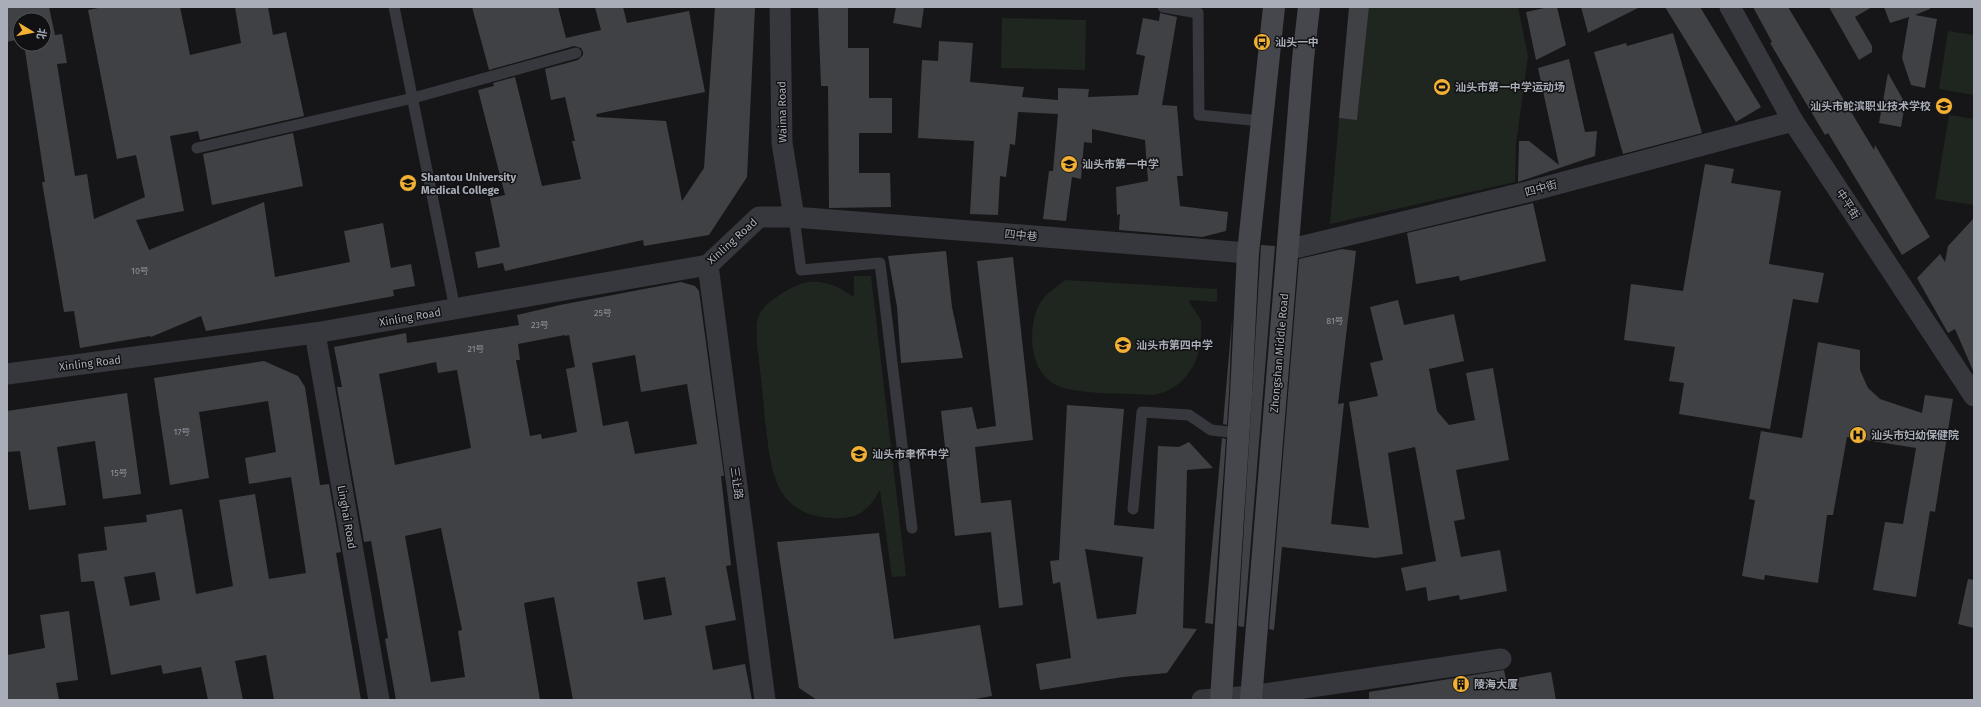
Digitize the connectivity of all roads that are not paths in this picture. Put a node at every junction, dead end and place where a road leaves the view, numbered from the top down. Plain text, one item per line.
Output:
1 (394, 7) edge
2 (780, 7) edge
3 (1163, 7) edge
4 (1274, 7) edge
5 (1309, 7) edge
6 (1730, 7) edge
7 (576, 54) dead end
8 (413, 98) junction
9 (1793, 120) junction
10 (1261, 121) junction
11 (197, 148) dead end
12 (794, 217) junction
13 (1287, 250) junction
14 (1248, 253) junction
15 (708, 265) junction
16 (455, 309) junction
17 (315, 333) junction
18 (7, 374) edge
19 (1974, 396) edge
20 (1238, 433) junction
21 (1133, 509) dead end
22 (912, 528) dead end
23 (1501, 659) dead end
24 (1251, 698) edge
25 (379, 700) edge
26 (765, 700) edge
27 (1215, 700) edge

1 - 8 lane
2 - 12 street, Waima Road
3 - 10 lane
4 - 10 main road
5 - 13 main road, Zhongshan Middle Road
6 - 9 street, 中平街
7 - 8 lane
8 - 11 lane
8 - 16 lane
9 - 13 street, 四中街
9 - 19 street, 中平街
10 - 14 main road
12 - 14 street, 四中巷
12 - 15 street, Xinling Road
12 - 22 lane
13 - 24 main road, Zhongshan Middle Road
14 - 20 main road
15 - 16 street, Xinling Road
15 - 26 street, 三让路
16 - 17 street, Xinling Road
17 - 18 street, Xinling Road
17 - 25 street, Linghai Road
20 - 21 lane
20 - 27 main road
23 - 24 street
24 - 27 street

